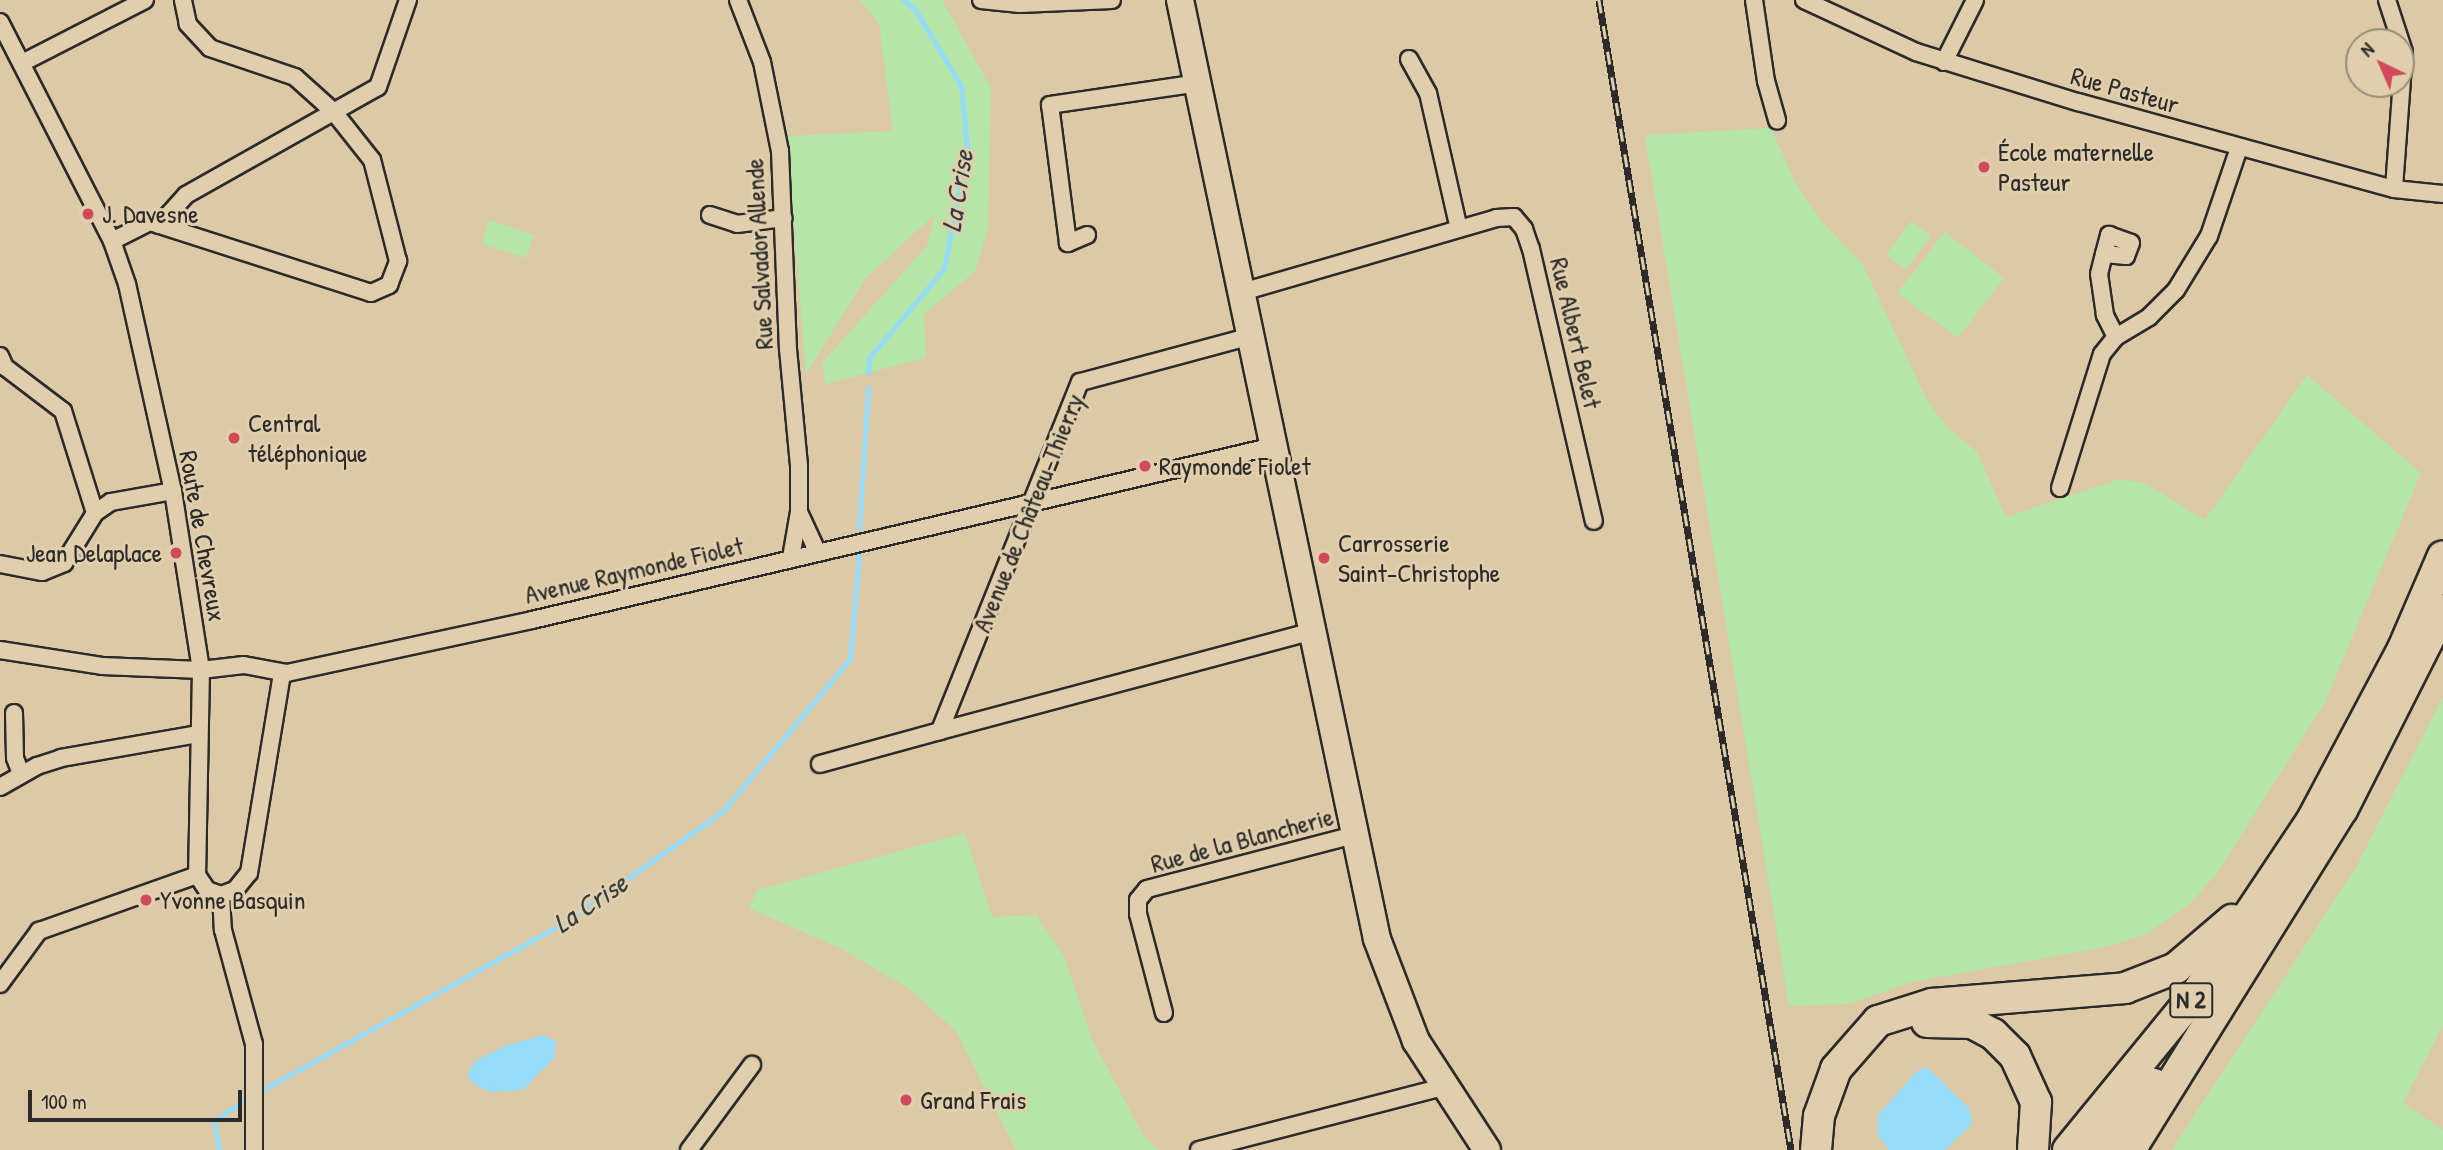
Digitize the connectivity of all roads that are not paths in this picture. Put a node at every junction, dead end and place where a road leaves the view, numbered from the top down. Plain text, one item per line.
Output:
1 (145, 0) edge
2 (183, 0) edge
3 (408, 0) edge
4 (738, 0) edge
5 (981, 0) edge
6 (1112, 0) edge
7 (1180, 0) edge
8 (1754, 0) edge
9 (1804, 0) edge
10 (1975, 0) edge
11 (2387, 0) edge
12 (0, 22) edge
13 (1409, 59) dead end
14 (1944, 62) junction
15 (22, 63) junction
16 (1199, 83) junction
17 (334, 112) junction
18 (1777, 120) dead end
19 (2239, 148) junction
20 (2394, 189) junction
21 (2443, 194) edge
22 (710, 215) dead end
23 (784, 218) junction
24 (159, 225) junction
25 (1459, 229) junction
26 (1087, 234) dead end
27 (112, 241) junction
28 (2104, 254) dead end
29 (1242, 292) junction
30 (1251, 336) junction
31 (2116, 337) junction
32 (0, 356) edge
33 (1274, 446) junction
34 (2060, 488) dead end
35 (173, 491) junction
36 (1031, 504) junction
37 (799, 512) junction
38 (95, 513) junction
39 (1594, 521) dead end
40 (817, 551) junction
41 (2443, 556) edge
42 (791, 558) junction
43 (0, 564) edge
44 (2443, 610) edge
45 (1312, 631) junction
46 (0, 650) edge
47 (201, 670) junction
48 (282, 674) junction
49 (14, 713) dead end
50 (940, 731) junction
51 (199, 734) junction
52 (821, 764) dead end
53 (21, 774) junction
54 (0, 787) edge
55 (1354, 835) junction
56 (2300, 839) junction
57 (197, 875) junction
58 (221, 895) junction
59 (2252, 953) junction
60 (0, 984) edge
61 (1164, 1013) dead end
62 (752, 1066) dead end
63 (1443, 1087) junction
64 (254, 1150) edge
65 (689, 1150) edge
66 (1199, 1150) edge
67 (1487, 1150) edge
68 (1816, 1150) edge
69 (1828, 1150) edge
70 (2033, 1150) edge
71 (2068, 1150) edge
72 (2097, 1150) edge
73 (2130, 1150) edge

1 - 15 street
2 - 17 street
3 - 17 street
4 - 23 street, Rue Salvador Allende
5 - 6 street
7 - 16 main road
8 - 18 street
9 - 14 street, Rue Pasteur
10 - 14 street
11 - 20 street
12 - 15 street, Route de Chevreux
13 - 25 street
14 - 19 street, Rue Pasteur
15 - 27 street, Route de Chevreux
16 - 26 street
16 - 29 main road
17 - 24 street
17 - 24 street
19 - 20 street, Rue Pasteur
19 - 31 street
20 - 21 street, Rue Pasteur
22 - 23 street
23 - 37 street, Rue Salvador Allende
24 - 27 street
25 - 29 street, Rue Albert Belet
25 - 39 street, Rue Albert Belet
27 - 35 street, Route de Chevreux
28 - 31 street
29 - 30 main road
30 - 33 main road
30 - 36 street, Avenue de Château-Thierry
31 - 34 street
32 - 38 street
33 - 36 street, Avenue Raymonde Fiolet
33 - 45 main road
35 - 38 street
35 - 47 street, Route de Chevreux
36 - 40 street, Avenue Raymonde Fiolet
36 - 50 street, Avenue de Château-Thierry
37 - 40 street, Rue Salvador Allende
37 - 42 street, Rue Salvador Allende
38 - 43 street
40 - 42 street, Avenue Raymonde Fiolet
41 - 56 highway, N 2
42 - 48 street, Avenue Raymonde Fiolet
44 - 59 highway, N 2
45 - 50 street
45 - 55 main road
46 - 47 street, Avenue Raymonde Fiolet
47 - 48 street, Avenue Raymonde Fiolet
47 - 51 street, Route de Chevreux
48 - 58 street
49 - 53 street
50 - 52 street
51 - 53 street
51 - 57 street, Route de Chevreux
53 - 54 street
55 - 61 street, Rue de la Blancherie
55 - 63 main road
56 - 68 highway
56 - 71 highway, N 2
57 - 58 street
57 - 60 street
58 - 64 street
59 - 72 highway, N 2
59 - 73 highway
62 - 65 street
63 - 66 street
63 - 67 main road
69 - 70 highway

